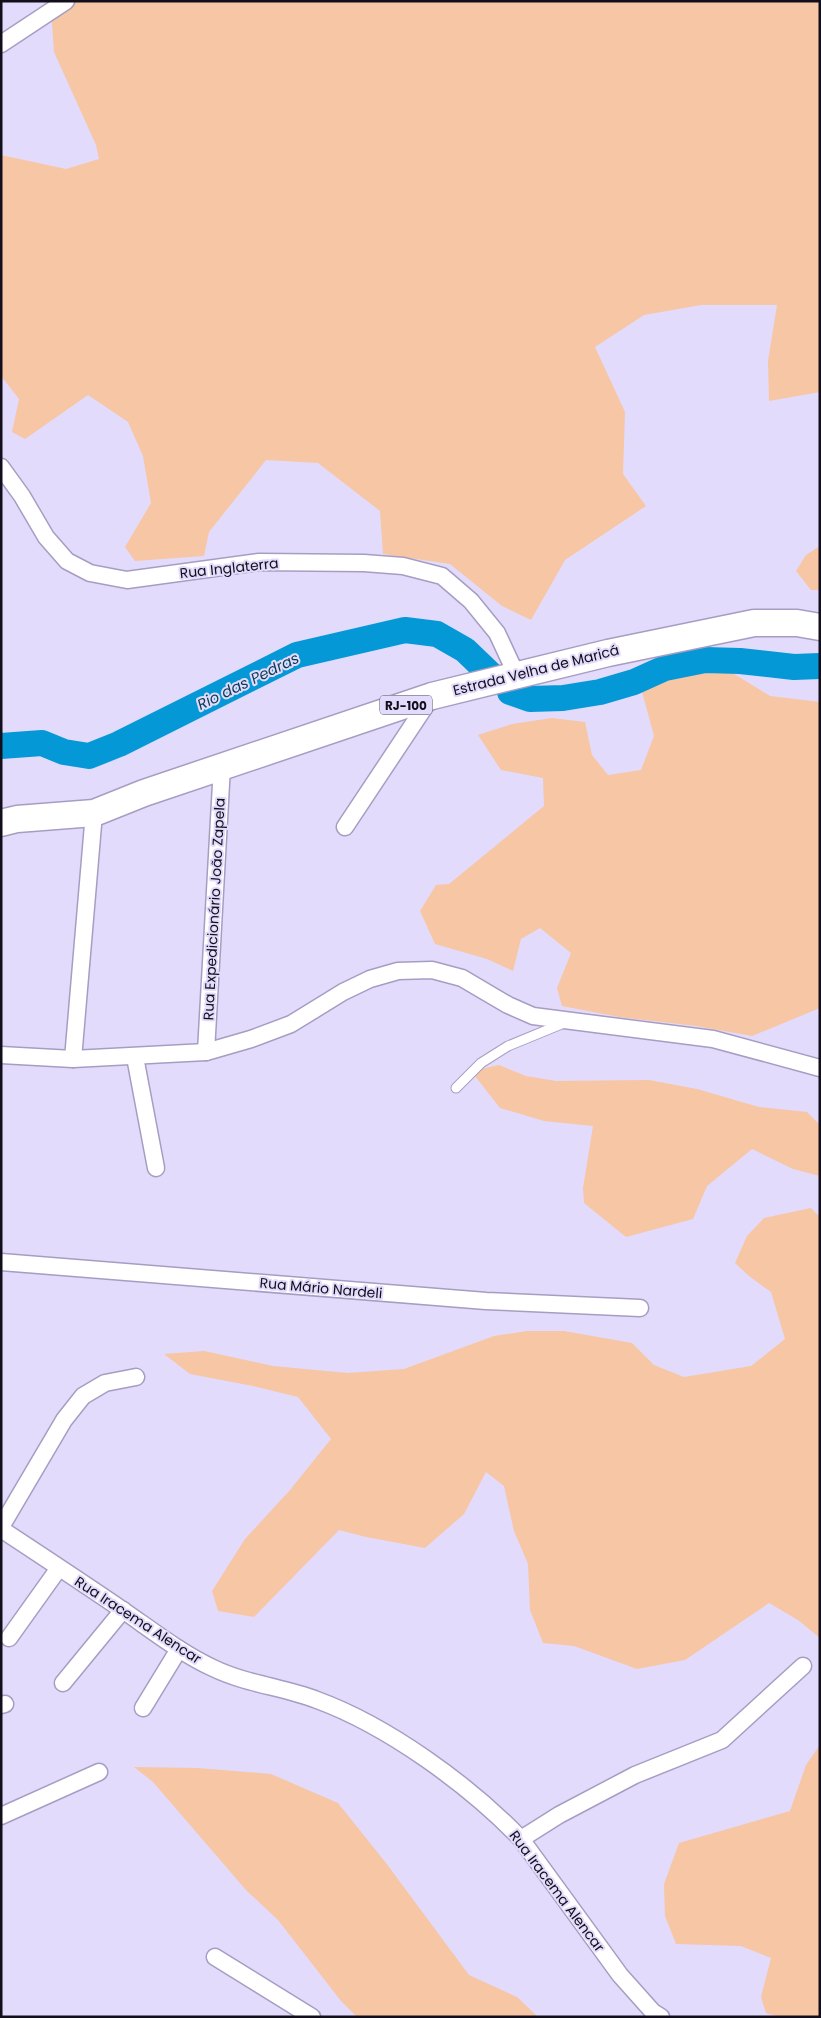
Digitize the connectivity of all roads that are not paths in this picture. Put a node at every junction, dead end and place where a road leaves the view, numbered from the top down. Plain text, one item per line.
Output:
1 (66, 1) edge
2 (1, 44) edge
3 (1, 467) edge
4 (820, 627) edge
5 (517, 676) junction
6 (432, 696) junction
7 (222, 766) junction
8 (94, 813) junction
9 (1, 823) edge
10 (345, 826) dead end
11 (569, 1021) junction
12 (206, 1052) junction
13 (1, 1056) edge
14 (135, 1057) junction
15 (73, 1060) junction
16 (820, 1068) edge
17 (456, 1088) dead end
18 (156, 1168) dead end
19 (1, 1262) edge
20 (640, 1308) dead end
21 (136, 1377) dead end
22 (1, 1528) edge
23 (59, 1568) junction
24 (123, 1610) junction
25 (9, 1638) dead end
26 (179, 1649) junction
27 (802, 1666) dead end
28 (64, 1683) dead end
29 (143, 1708) dead end
30 (99, 1772) dead end
31 (1, 1816) edge
32 (521, 1839) junction
33 (215, 1957) dead end
34 (655, 2015) edge
35 (312, 2017) edge

1 - 2 street
3 - 5 street, Rua Inglaterra
4 - 5 main road, Estrada Velha de Maricá / RJ-100
5 - 6 main road, Estrada Velha de Maricá / RJ-100
6 - 7 main road, Estrada Velha de Maricá / RJ-100
6 - 10 street
7 - 8 main road, Estrada Velha de Maricá / RJ-100
7 - 12 street, Rua Expedicionário João Zapela
8 - 9 main road, Estrada Velha de Maricá / RJ-100
8 - 15 street
11 - 12 street
11 - 16 street
11 - 17 lane
12 - 14 street
13 - 15 street
14 - 15 street
14 - 18 street
19 - 20 street, Rua Mário Nardeli
21 - 22 street
22 - 23 street, Rua Iracema Alencar
23 - 24 street, Rua Iracema Alencar
23 - 25 street
24 - 26 street, Rua Iracema Alencar
24 - 28 street
26 - 29 street
26 - 32 street, Rua Iracema Alencar
27 - 32 street
30 - 31 street
32 - 34 street, Rua Iracema Alencar
33 - 35 street

